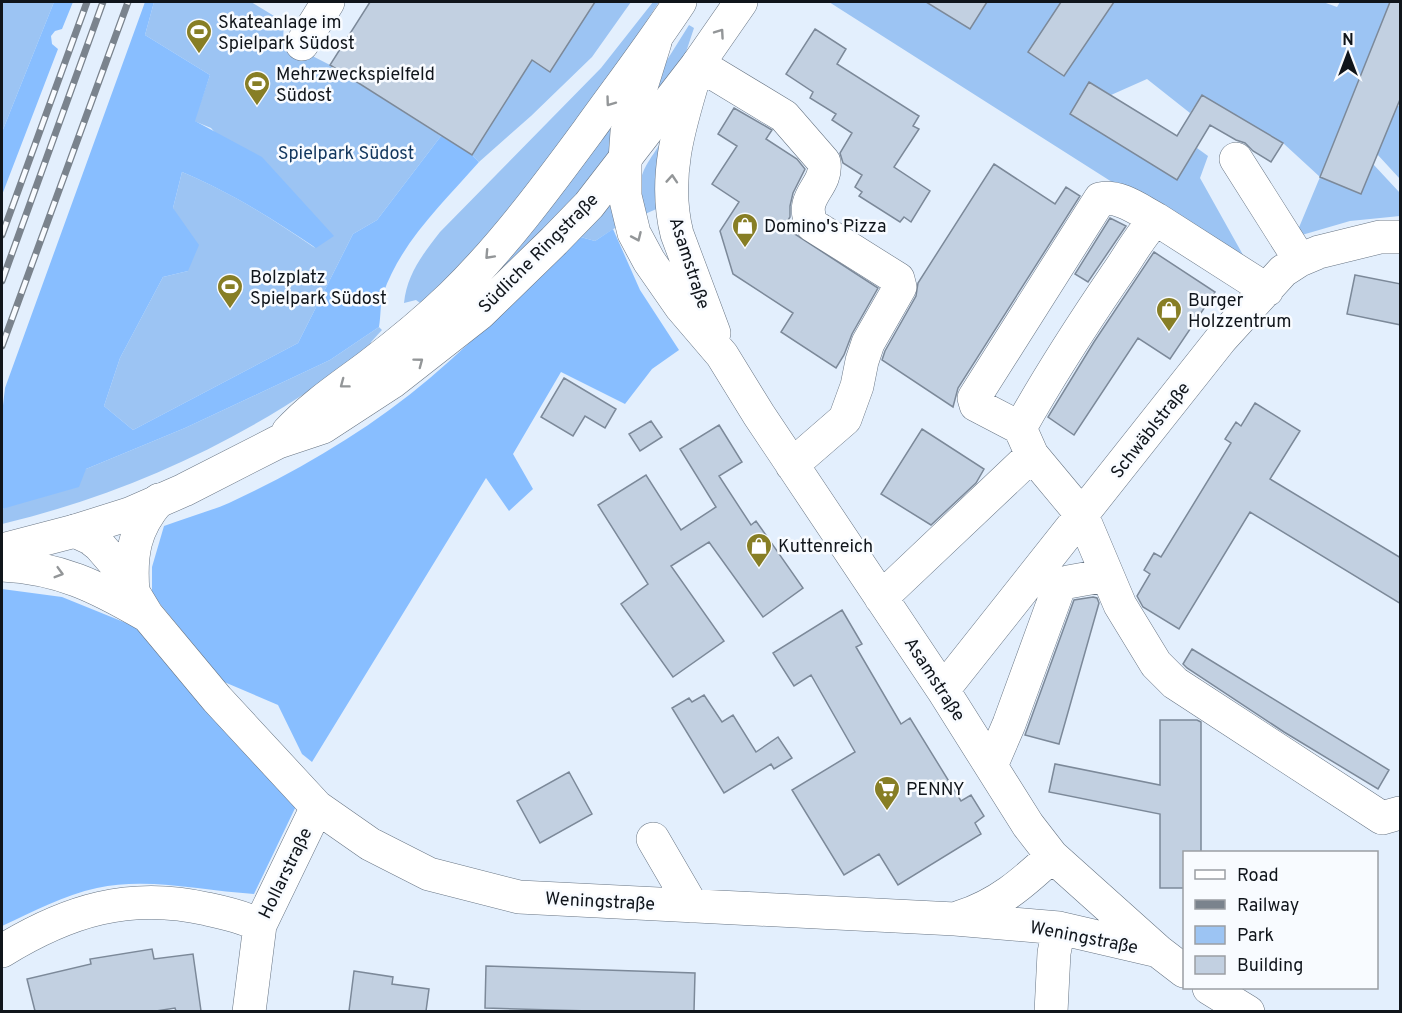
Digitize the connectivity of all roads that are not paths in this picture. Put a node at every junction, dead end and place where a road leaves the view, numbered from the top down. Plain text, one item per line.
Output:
1 (328, 2) edge
2 (680, 2) edge
3 (741, 2) edge
4 (657, 38) junction
5 (302, 44) dead end
6 (698, 64) junction
7 (1236, 159) dead end
8 (625, 160) junction
9 (1156, 219) junction
10 (1401, 237) edge
11 (1300, 260) junction
12 (1267, 290) junction
13 (722, 355) junction
14 (278, 442) junction
15 (1026, 442) junction
16 (792, 465) junction
17 (159, 500) junction
18 (1082, 515) junction
19 (75, 531) junction
20 (2, 550) edge
21 (2, 565) edge
22 (1107, 575) junction
23 (881, 598) junction
24 (140, 604) junction
25 (944, 690) junction
26 (991, 766) junction
27 (317, 807) junction
28 (1401, 813) edge
29 (653, 839) dead end
30 (1052, 856) junction
31 (692, 906) junction
32 (955, 919) junction
33 (260, 926) junction
34 (1059, 928) junction
35 (2, 951) edge
36 (1158, 951) junction
37 (1183, 970) edge
38 (1205, 989) edge
39 (1212, 989) edge
40 (249, 1011) edge
41 (1052, 1011) edge
42 (1218, 1011) edge
43 (1248, 1011) edge

1 - 5 street
2 - 4 street, Südliche Ringstraße
6 -> 3 street, Südliche Ringstraße
4 - 8 street, Asamstraße
4 -> 14 street, Südliche Ringstraße
6 - 8 street, Südliche Ringstraße
13 -> 6 street, Asamstraße
6 - 16 street
7 - 11 street
8 -> 13 street, Asamstraße
14 -> 8 street, Südliche Ringstraße
9 - 12 street
9 - 15 street
9 - 15 street
10 - 11 street, Schwäblstraße
11 - 12 street, Schwäblstraße
12 - 18 street, Schwäblstraße
13 - 16 street, Asamstraße
14 - 17 street, Südliche Ringstraße
15 - 18 street
15 - 23 street
16 - 23 street, Asamstraße
17 - 19 street, Südliche Ringstraße
17 - 24 street
18 - 22 street
18 - 25 street, Schwäblstraße
19 - 20 street, Südliche Ringstraße
19 - 24 street, Weningstraße
21 -> 24 street, Weningstraße
22 - 26 street
22 - 28 street
23 - 25 street, Asamstraße
24 - 27 street, Weningstraße
25 - 26 street, Asamstraße
26 - 30 street, Asamstraße
27 - 31 street, Weningstraße
27 - 33 street, Hollarstraße
29 - 31 street
30 - 32 street
30 - 36 street, Asamstraße
31 - 32 street, Weningstraße
32 - 34 street, Weningstraße
33 - 35 street
33 - 40 street, Hollarstraße
34 - 36 street, Weningstraße
34 - 41 street
36 - 37 street, Asamstraße
38 - 42 street
39 - 43 street

